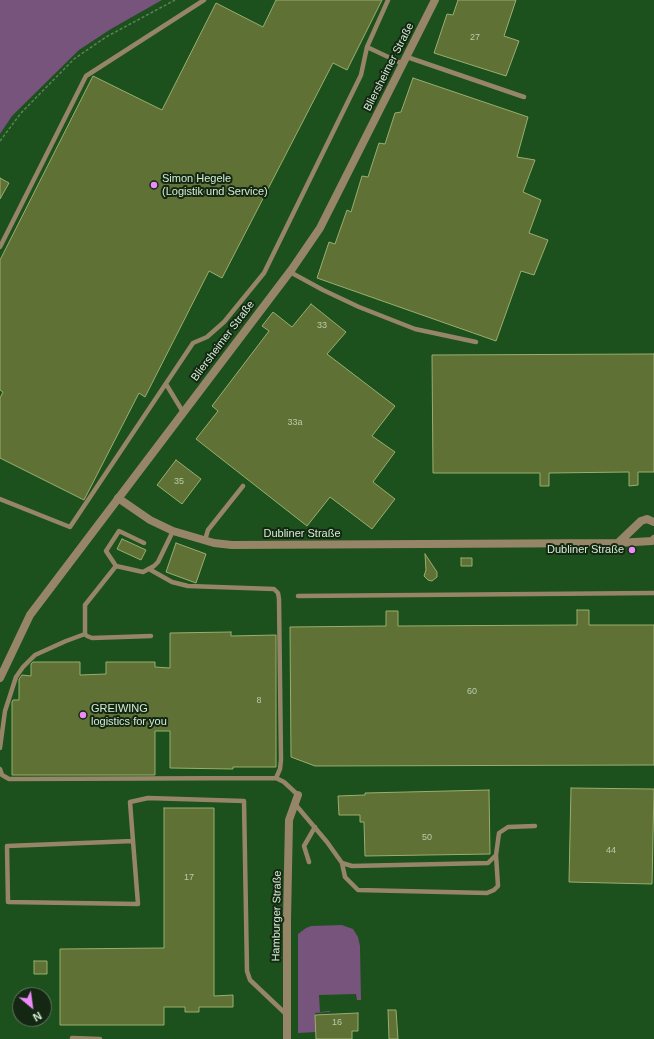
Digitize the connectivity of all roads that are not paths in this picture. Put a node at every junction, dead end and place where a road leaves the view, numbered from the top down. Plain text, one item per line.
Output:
1 (204, 0) edge
2 (388, 0) edge
3 (435, 0) edge
4 (367, 47) junction
5 (405, 60) junction
6 (524, 97) dead end
7 (0, 247) edge
8 (290, 272) junction
9 (476, 342) dead end
10 (166, 384) junction
11 (184, 412) junction
12 (243, 486) dead end
13 (118, 498) junction
14 (0, 499) edge
15 (654, 522) edge
16 (173, 531) junction
17 (205, 540) junction
18 (653, 540) edge
19 (144, 543) dead end
20 (618, 543) junction
21 (116, 566) junction
22 (149, 569) junction
23 (654, 593) edge
24 (298, 596) dead end
25 (85, 634) junction
26 (151, 636) dead end
27 (0, 678) edge
28 (0, 748) edge
29 (0, 769) edge
30 (276, 778) junction
31 (298, 794) joint
32 (294, 804) junction
33 (535, 826) dead end
34 (315, 827) junction
35 (133, 841) junction
36 (496, 855) junction
37 (309, 862) dead end
38 (342, 863) junction
39 (287, 1016) junction
40 (72, 1038) edge
41 (100, 1039) edge
42 (287, 1039) edge

1 - 7 lane
2 - 4 lane
3 - 5 street, Bliersheimer Straße
4 - 5 lane
4 - 10 lane
5 - 6 lane
5 - 8 street, Bliersheimer Straße
8 - 9 lane
8 - 11 street, Bliersheimer Straße
10 - 11 lane
10 - 14 lane
11 - 13 street, Bliersheimer Straße
12 - 17 lane
13 - 16 street, Dubliner Straße
13 - 27 street, Bliersheimer Straße
15 - 20 street
16 - 17 street, Dubliner Straße
16 - 22 lane
17 - 20 street, Dubliner Straße
18 - 20 street, Dubliner Straße
19 - 21 lane
21 - 22 lane
21 - 25 lane
22 - 30 lane
23 - 24 lane
25 - 26 lane
25 - 28 lane
29 - 30 lane
30 - 31 lane
31 - 32 street, Hamburger Straße
32 - 34 lane
32 - 39 street, Hamburger Straße
33 - 36 lane
34 - 37 lane
34 - 38 lane
35 - 35 lane
35 - 39 lane
36 - 38 lane
36 - 38 lane
39 - 42 street, Hamburger Straße
40 - 41 lane

